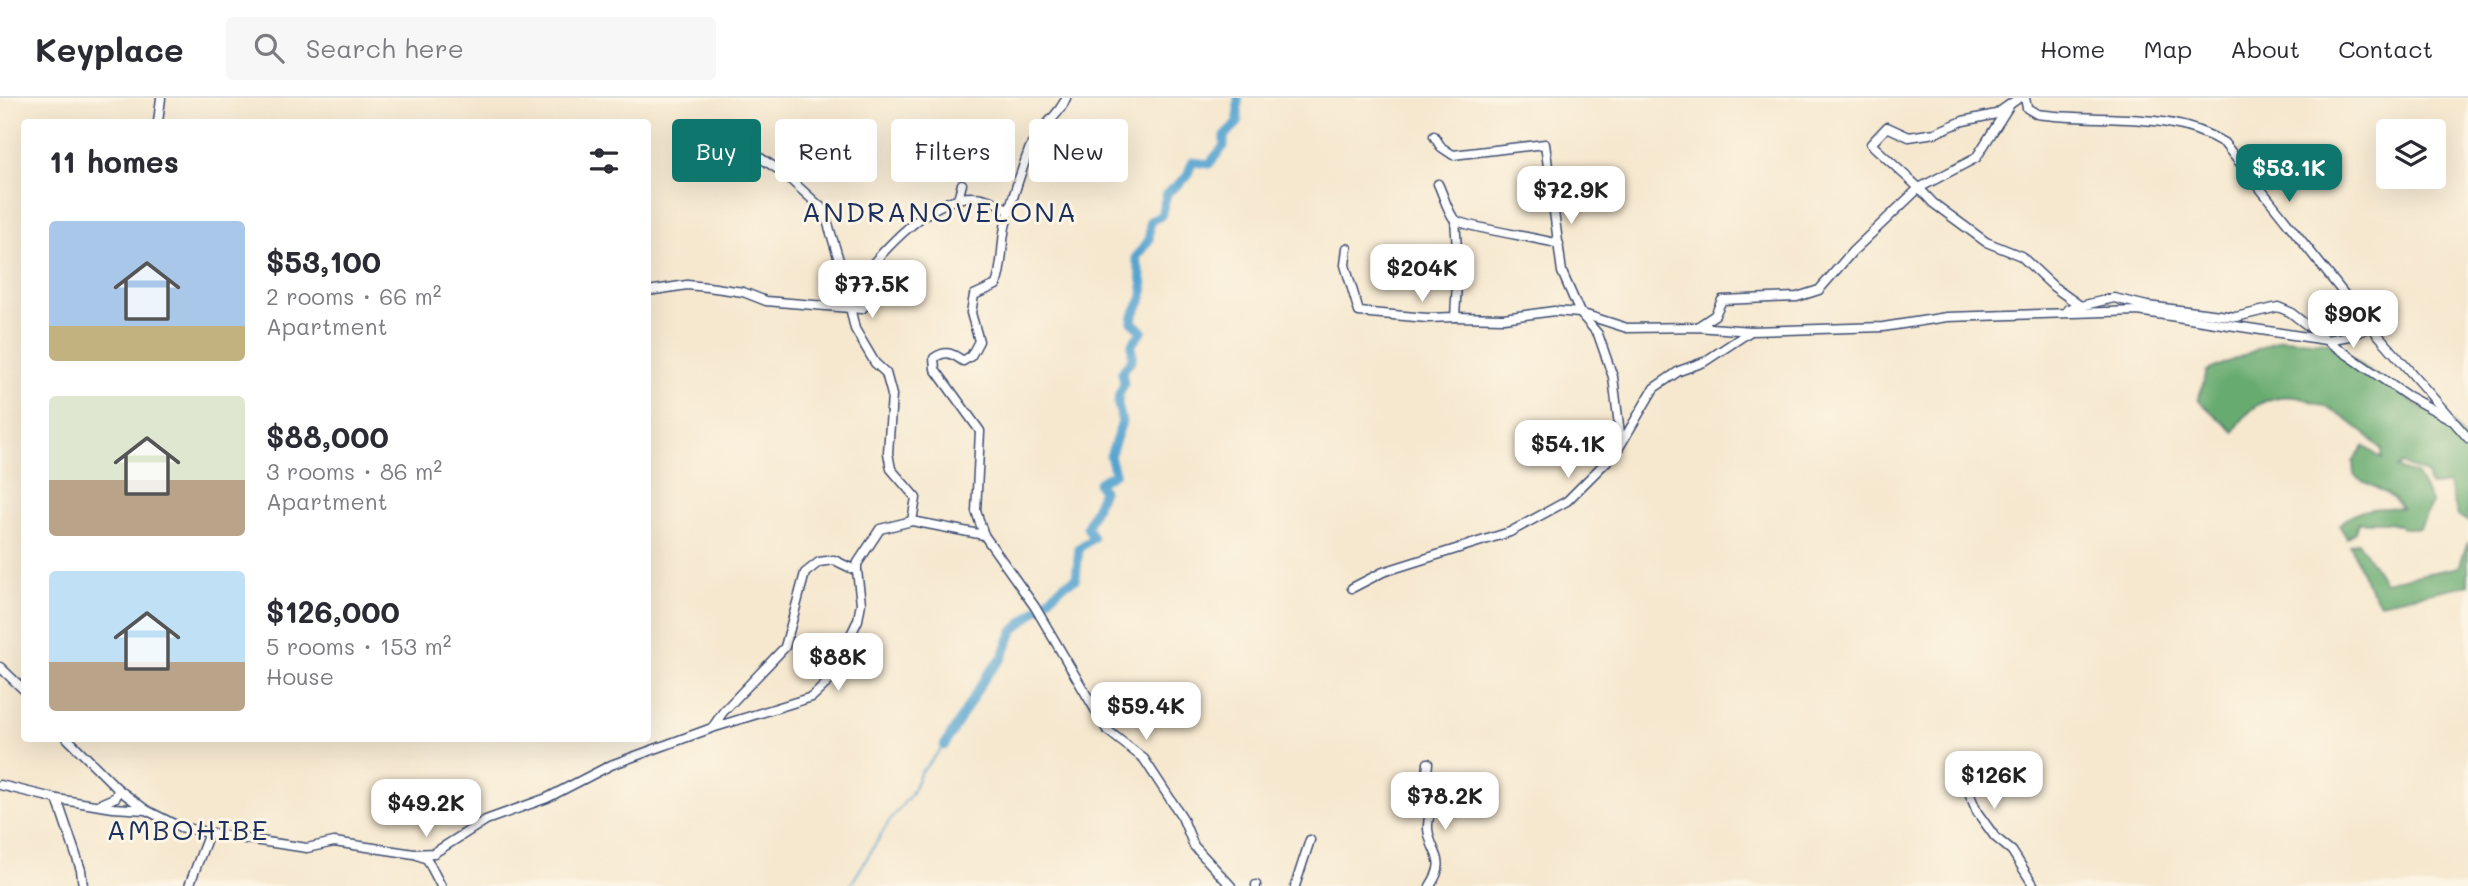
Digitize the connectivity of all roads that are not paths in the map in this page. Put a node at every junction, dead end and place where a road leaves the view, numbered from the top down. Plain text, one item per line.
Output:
1 (161, 98) edge
2 (1066, 98) edge
3 (2019, 98) edge
4 (2025, 98) edge
5 (2009, 106) junction
6 (158, 119) edge
7 (1434, 136) dead end
8 (761, 158) edge
9 (962, 184) dead end
10 (1438, 184) dead end
11 (1919, 188) junction
12 (958, 199) junction
13 (1011, 211) junction
14 (1455, 219) junction
15 (1559, 244) junction
16 (1347, 248) dead end
17 (651, 291) edge
18 (2079, 305) junction
19 (849, 306) junction
20 (2059, 312) junction
21 (1580, 313) junction
22 (1454, 317) junction
23 (1697, 327) junction
24 (2371, 327) junction
25 (1751, 331) junction
26 (2326, 340) junction
27 (2452, 420) junction
28 (2468, 438) edge
29 (1622, 442) junction
30 (912, 521) junction
31 (984, 535) junction
32 (857, 571) junction
33 (1352, 588) dead end
34 (0, 667) edge
35 (21, 687) edge
36 (712, 728) junction
37 (71, 742) edge
38 (1428, 763) dead end
39 (1964, 780) dead end
40 (0, 785) edge
41 (118, 789) junction
42 (57, 799) junction
43 (98, 805) junction
44 (146, 810) junction
45 (209, 832) junction
46 (1310, 841) dead end
47 (414, 854) junction
48 (83, 886) edge
49 (189, 886) edge
50 (441, 886) edge
51 (1231, 886) edge
52 (1295, 886) edge
53 (1430, 886) edge
54 (2034, 886) edge

1 - 6 street
2 - 13 street
3 - 5 street
4 - 24 street
5 - 11 street
5 - 11 street
7 - 15 street
8 - 19 street
9 - 12 street
10 - 14 street
11 - 18 street
11 - 23 street
12 - 13 street
12 - 19 street
13 - 31 street
14 - 15 street
14 - 22 street
15 - 21 street
16 - 22 street
17 - 19 street
18 - 20 street
18 - 26 street
19 - 30 street
20 - 25 street
20 - 26 street
21 - 22 street
21 - 23 street
21 - 29 street
23 - 25 street
24 - 26 street
24 - 27 street
25 - 29 street
26 - 27 street
27 - 28 street
29 - 33 street
30 - 31 street
30 - 32 street
31 - 51 street
32 - 36 street
32 - 36 street
34 - 35 street
36 - 47 street
37 - 41 street
38 - 53 street
39 - 54 street
40 - 42 street
41 - 43 street
41 - 44 street
42 - 43 street
42 - 48 street
43 - 44 street
44 - 45 street
45 - 47 street
45 - 49 street
46 - 52 street
47 - 50 street

